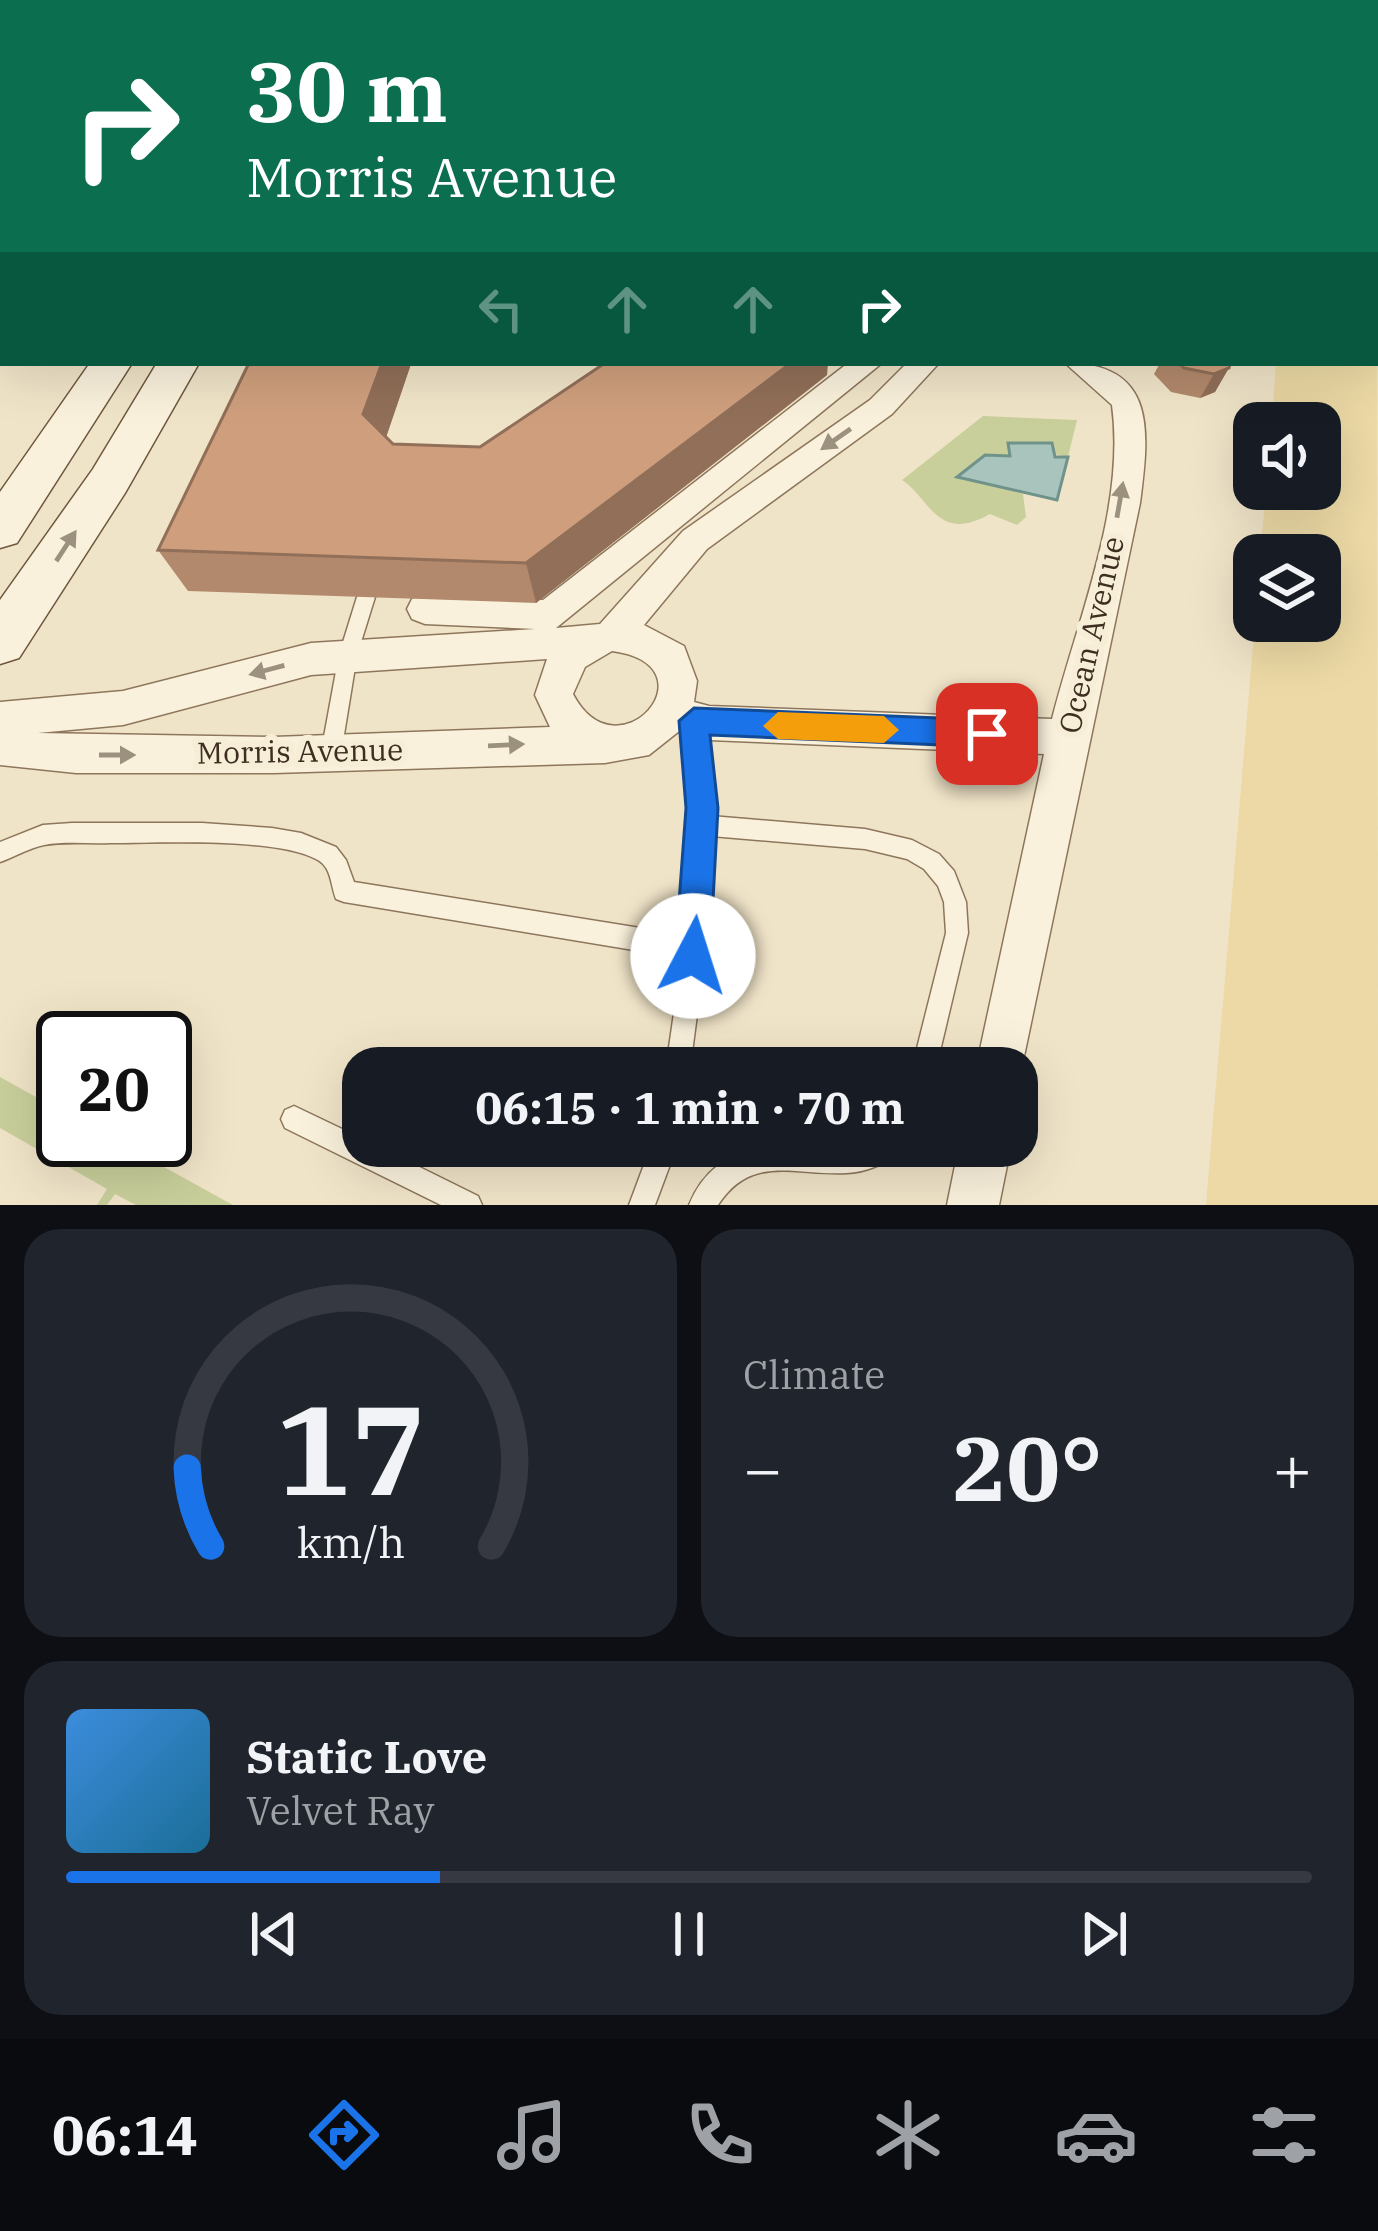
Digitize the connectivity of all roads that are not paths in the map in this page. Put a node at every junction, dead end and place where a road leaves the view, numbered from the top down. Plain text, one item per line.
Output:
1 (176, 366) edge
2 (862, 366) edge
3 (921, 366) edge
4 (1084, 366) edge
5 (90, 382) edge
6 (0, 530) edge
7 (366, 597) edge
8 (424, 610) dead end
9 (602, 638) junction
10 (0, 642) edge
11 (348, 655) junction
12 (683, 718) junction
13 (0, 719) edge
14 (1069, 737) junction
15 (601, 743) junction
16 (0, 747) edge
17 (331, 753) junction
18 (701, 825) junction
19 (0, 852) edge
20 (693, 948) junction
21 (681, 1047) edge
22 (929, 1047) edge
23 (1005, 1047) edge
24 (294, 1120) dead end
25 (656, 1167) edge
26 (733, 1167) edge
27 (981, 1167) edge
28 (470, 1205) edge
29 (642, 1205) edge
30 (702, 1205) edge
31 (973, 1205) edge

10 -> 1 main road
2 - 8 street
3 -> 9 street
14 -> 4 street, Ocean Avenue
5 - 6 main road
7 - 11 lane
9 - 11 street, Morris Avenue
9 - 12 street, Morris Avenue
9 - 15 street
11 -> 13 street, Morris Avenue
11 - 17 lane
12 - 14 street, Morris Avenue
12 - 15 street, Morris Avenue
12 - 18 lane
14 - 23 street, Ocean Avenue
17 -> 15 street, Morris Avenue
16 -> 17 street, Morris Avenue
18 - 20 lane
18 - 22 lane
19 - 20 lane
20 - 21 lane
24 - 28 lane
25 - 29 lane
26 - 30 lane
27 - 31 street

